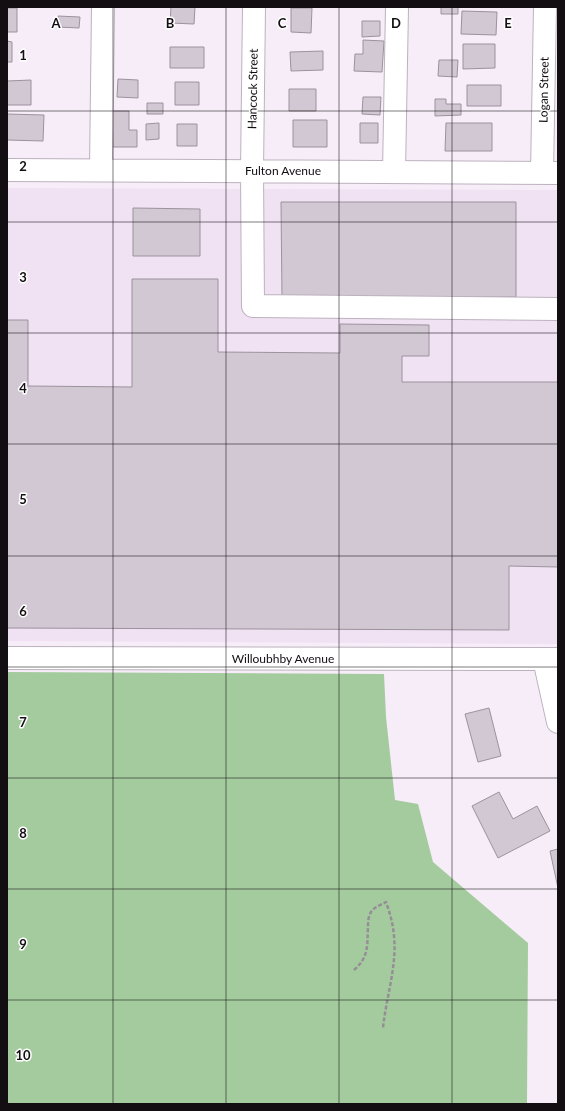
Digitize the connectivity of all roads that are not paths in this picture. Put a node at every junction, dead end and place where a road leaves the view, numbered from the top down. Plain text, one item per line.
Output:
1 (103, 7) edge
2 (254, 7) edge
3 (397, 7) edge
4 (545, 7) edge
5 (7, 170) edge
6 (102, 170) junction
7 (252, 171) junction
8 (394, 172) junction
9 (550, 173) edge
10 (558, 308) edge
11 (7, 658) edge
12 (551, 659) edge
13 (558, 722) edge

1 - 6 street
2 - 7 street, Hancock Street
3 - 8 street
4 - 9 street, Logan Street
5 - 6 street, Fulton Avenue
6 - 7 street, Fulton Avenue
7 - 8 street, Fulton Avenue
7 - 10 street, Hancock Street
8 - 9 street, Fulton Avenue
11 - 12 street, Willoubhby Avenue
12 - 13 street

